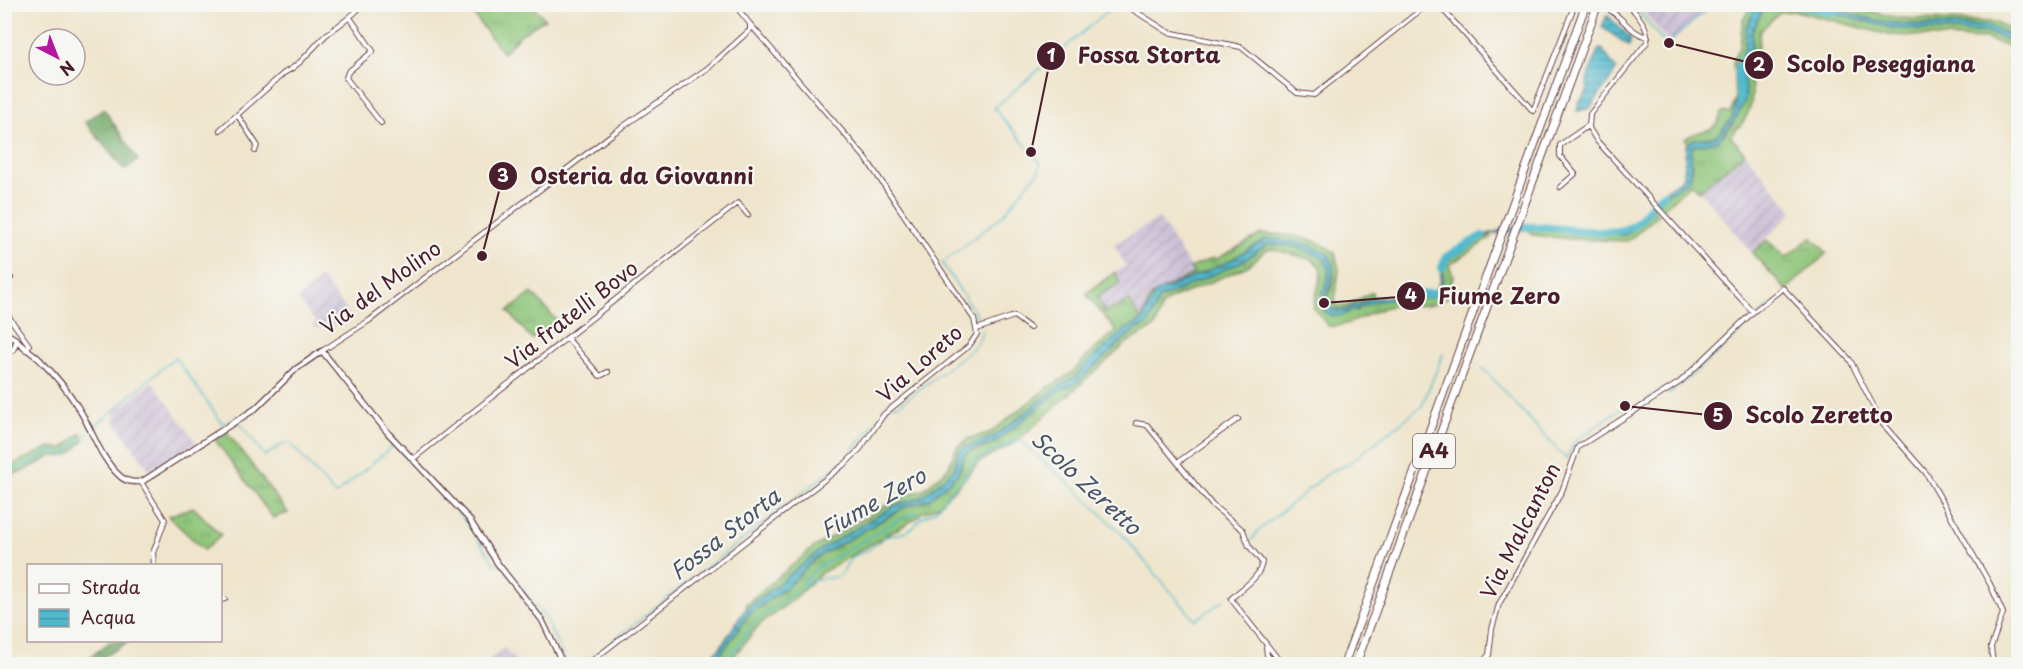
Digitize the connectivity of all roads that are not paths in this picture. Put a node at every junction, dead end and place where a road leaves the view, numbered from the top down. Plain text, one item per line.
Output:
1 (363, 4) edge
2 (735, 4) edge
3 (1124, 4) edge
4 (1428, 4) edge
5 (1434, 4) edge
6 (1575, 4) edge
7 (1587, 4) edge
8 (1629, 4) edge
9 (1602, 6) edge
10 (351, 19) junction
11 (750, 24) junction
12 (1648, 38) junction
13 (238, 116) junction
14 (381, 123) dead end
15 (1589, 125) junction
16 (220, 130) dead end
17 (255, 151) dead end
18 (1560, 187) dead end
19 (748, 215) dead end
20 (11, 278) dead end
21 (4, 284) edge
22 (4, 309) edge
23 (1753, 312) junction
24 (1030, 328) dead end
25 (977, 329) junction
26 (5, 333) edge
27 (567, 338) junction
28 (16, 340) junction
29 (13, 350) junction
30 (26, 351) junction
31 (322, 351) junction
32 (6, 353) edge
33 (608, 372) dead end
34 (1238, 419) dead end
35 (1136, 423) dead end
36 (413, 459) junction
37 (1178, 462) junction
38 (141, 482) junction
39 (154, 564) edge
40 (1266, 647) junction
41 (563, 664) edge
42 (588, 664) edge
43 (1275, 664) edge
44 (1282, 664) edge
45 (1344, 664) edge
46 (1356, 664) edge
47 (1480, 664) edge
48 (1993, 664) edge

1 - 10 street
2 - 11 street
3 - 4 street
5 - 6 street
7 - 45 highway, A4
8 - 12 street
9 - 12 street
9 - 46 highway, A4
10 - 13 street
10 - 14 street
11 - 25 street, Via Loreto
11 - 31 street, Via del Molino
12 - 15 street
13 - 16 street
13 - 17 street
15 - 18 street
15 - 23 street
19 - 27 street, Via fratelli Bovo
20 - 21 street
22 - 30 street
23 - 47 street, Via Malcanton
23 - 48 street, Via Malcanton
24 - 25 street
25 - 42 street, Via Loreto
26 - 28 street
27 - 33 street
27 - 36 street, Via fratelli Bovo
28 - 29 street
28 - 30 street
29 - 30 street
29 - 32 street
30 - 38 street
31 - 36 street, Via del Molino
31 - 38 street
34 - 37 street
35 - 37 street
36 - 41 street, Via del Molino
37 - 40 street
38 - 39 street
40 - 43 street
40 - 44 street

